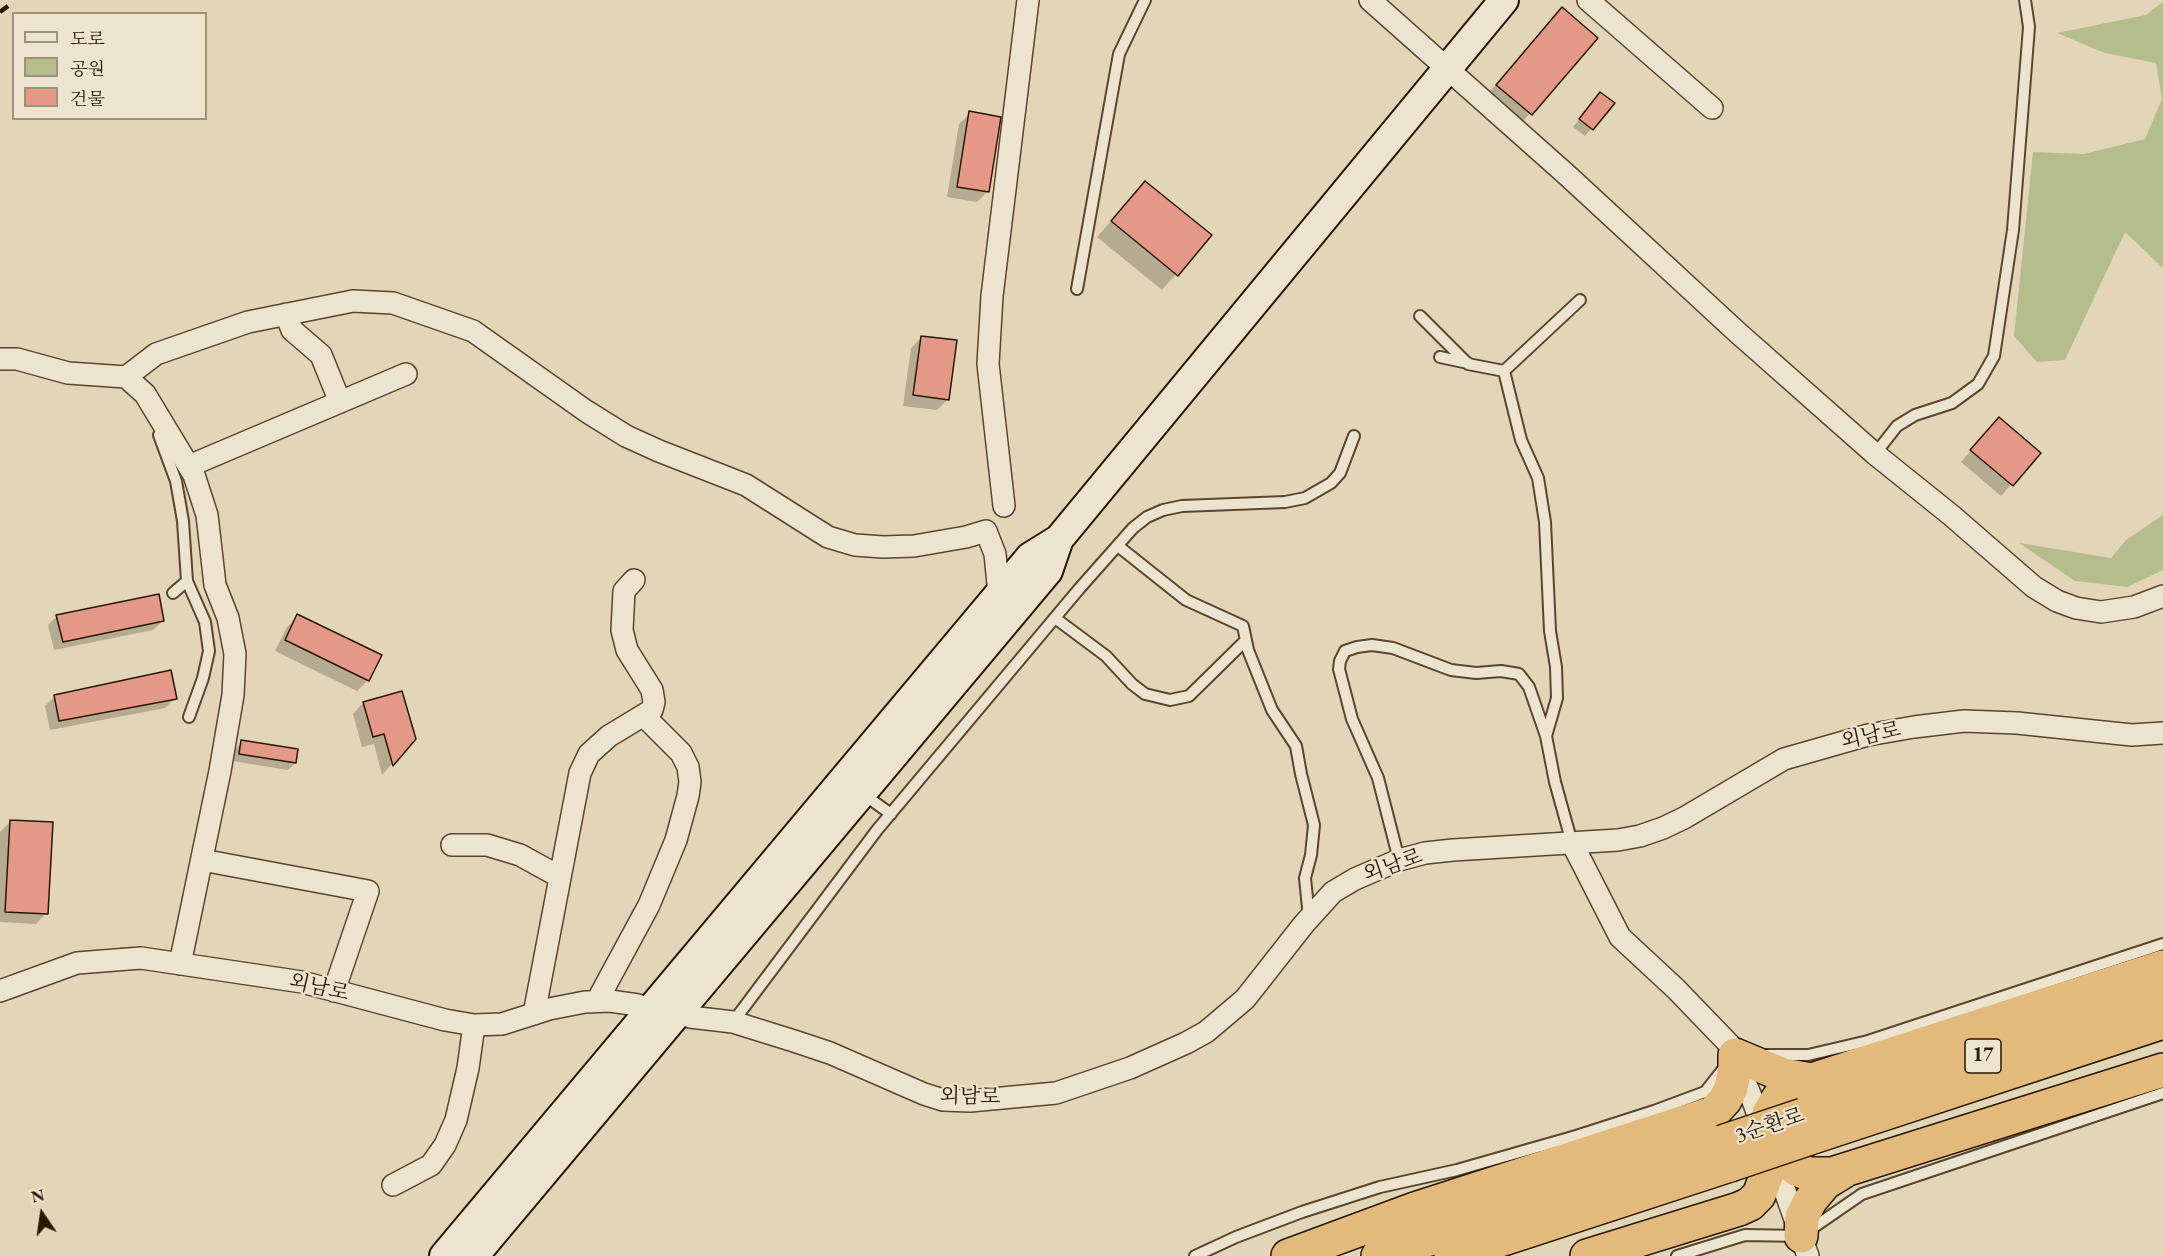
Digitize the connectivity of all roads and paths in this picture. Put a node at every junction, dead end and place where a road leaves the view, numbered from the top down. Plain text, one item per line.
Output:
1 (1028, 0) edge
2 (1145, 0) edge
3 (1370, 0) edge
4 (1504, 0) edge
5 (1588, 0) edge
6 (2025, 0) edge
7 (1447, 69) junction
8 (1712, 108) dead end
9 (1077, 289) dead end
10 (1580, 300) dead end
11 (286, 314) junction
12 (1420, 316) dead end
13 (1440, 357) dead end
14 (0, 359) edge
15 (1468, 364) junction
16 (1504, 371) junction
17 (406, 374) dead end
18 (126, 377) junction
19 (340, 402) junction
20 (1354, 436) dead end
21 (1875, 454) junction
22 (189, 466) junction
23 (1004, 506) dead end
24 (1059, 539) junction
25 (1118, 546) junction
26 (634, 580) dead end
27 (187, 581) junction
28 (173, 593) dead end
29 (999, 594) junction
30 (2163, 596) edge
31 (1055, 618) junction
32 (1246, 640) junction
33 (644, 716) junction
34 (189, 717) dead end
35 (2163, 733) edge
36 (1546, 736) junction
37 (853, 786) junction
38 (891, 814) junction
39 (1572, 843) junction
40 (452, 845) dead end
41 (202, 860) junction
42 (1399, 860) junction
43 (560, 877) junction
44 (1310, 918) junction
45 (2163, 945) edge
46 (180, 964) junction
47 (2163, 967) edge
48 (0, 991) edge
49 (334, 991) junction
50 (2163, 997) edge
51 (597, 1001) junction
52 (638, 1005) dead end
53 (534, 1014) junction
54 (690, 1017) dead end
55 (733, 1022) junction
56 (2163, 1022) edge
57 (474, 1025) junction
58 (1735, 1055) junction
59 (2163, 1071) edge
60 (1812, 1080) junction
61 (2163, 1093) edge
62 (1806, 1127) junction
63 (1766, 1140) junction
64 (1720, 1141) junction
65 (1843, 1172) junction
66 (393, 1185) dead end
67 (1739, 1209) junction
68 (1805, 1246) edge
69 (444, 1256) edge
70 (474, 1256) edge
71 (1195, 1256) edge
72 (1288, 1256) edge
73 (1378, 1256) edge
74 (1451, 1256) edge
75 (1587, 1256) edge
76 (1677, 1256) edge

1 - 23 street
2 - 9 lane
3 - 7 street
4 - 7 street
5 - 8 street
6 - 21 lane
7 - 21 street
7 - 24 street
10 - 16 lane
11 - 18 street
11 - 19 street
11 - 29 street
12 - 15 lane
13 - 15 lane
14 - 18 street
15 - 16 lane
16 - 36 lane
17 - 19 street
18 - 22 street
18 - 27 lane
19 - 22 street
20 - 25 lane
21 - 30 street
22 - 41 street
24 - 29 street
24 - 37 street
25 - 31 lane
25 - 32 lane
26 - 33 street
27 - 28 lane
27 - 34 lane
29 - 37 street
31 - 32 lane
31 - 38 lane
32 - 44 lane
33 - 43 street
33 - 51 street
35 - 39 street, 외남로
36 - 39 lane
36 - 42 lane
37 - 38 lane
37 - 69 street
37 - 70 street
38 - 55 lane
39 - 42 street, 외남로
39 - 58 street
40 - 43 street
41 - 46 street
41 - 49 street
42 - 44 street, 외남로
43 - 53 street
44 - 55 street, 외남로
45 - 58 lane
46 - 48 street, 외남로
46 - 49 street, 외남로
47 - 60 highway
49 - 57 street, 외남로
50 - 62 highway, 3순환로 / 17
51 - 52 street, 외남로
51 - 53 street, 외남로
53 - 57 street, 외남로
54 - 55 street, 외남로
56 - 62 highway, 3순환로 / 17
57 - 66 street
58 - 60 highway
58 - 63 street
58 - 64 highway
58 - 71 lane
59 - 65 highway
60 - 63 highway
61 - 68 lane
62 - 64 highway, 3순환로 / 17, bridge
63 - 64 highway
63 - 65 highway
63 - 67 highway
63 - 68 street
64 - 72 highway
64 - 73 highway, 3순환로 / 17
64 - 74 highway, 3순환로 / 17
65 - 68 highway
67 - 68 highway
67 - 75 highway
68 - 76 lane

